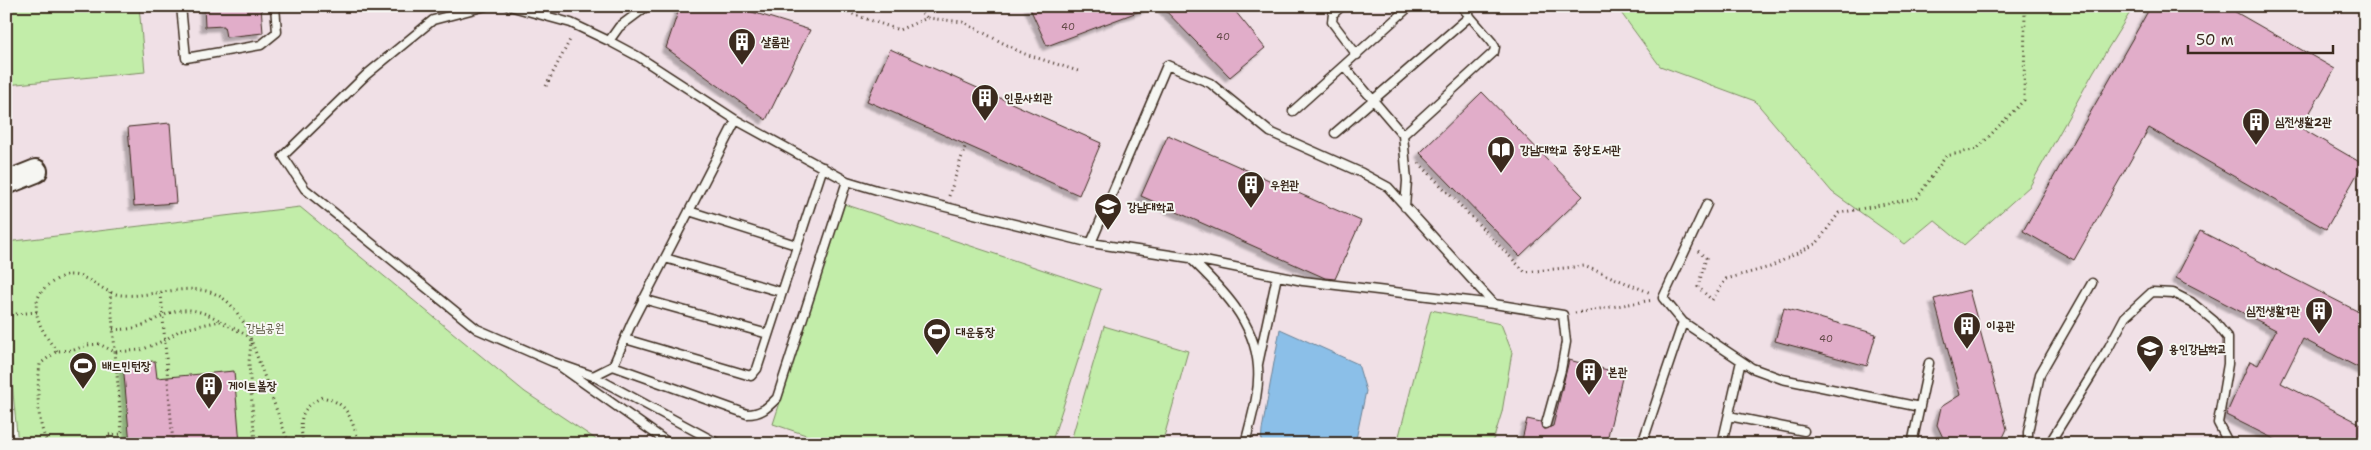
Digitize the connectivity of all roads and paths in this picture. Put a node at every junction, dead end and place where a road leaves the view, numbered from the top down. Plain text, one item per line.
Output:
1 (181, 6) edge
2 (276, 6) edge
3 (486, 6) edge
4 (509, 6) edge
5 (647, 6) edge
6 (829, 6) edge
7 (915, 6) edge
8 (1342, 6) edge
9 (1410, 6) edge
10 (1460, 6) edge
11 (2025, 6) edge
12 (1470, 16) junction
13 (927, 18) junction
14 (577, 26) junction
15 (609, 41) junction
16 (1357, 55) junction
17 (1344, 66) junction
18 (1080, 72) dead end
19 (546, 86) dead end
20 (1374, 100) junction
21 (1293, 111) dead end
22 (736, 120) junction
23 (1335, 133) dead end
24 (1403, 135) junction
25 (966, 144) dead end
26 (1403, 146) junction
27 (6, 165) edge
28 (822, 168) junction
29 (847, 181) junction
30 (6, 183) edge
31 (1707, 204) dead end
32 (1406, 207) junction
33 (945, 208) junction
34 (689, 211) junction
35 (1689, 243) junction
36 (1091, 244) junction
37 (796, 245) junction
38 (665, 258) junction
39 (1190, 258) junction
40 (1277, 276) junction
41 (2092, 283) dead end
42 (110, 292) junction
43 (781, 292) junction
44 (162, 293) junction
45 (1663, 298) junction
46 (644, 299) junction
47 (1494, 304) junction
48 (37, 312) junction
49 (6, 315) edge
50 (163, 315) junction
51 (1563, 315) junction
52 (220, 321) junction
53 (1683, 322) junction
54 (113, 329) junction
55 (768, 334) junction
56 (250, 337) junction
57 (625, 339) junction
58 (165, 340) junction
59 (57, 351) junction
60 (115, 352) junction
61 (553, 362) junction
62 (1741, 362) junction
63 (1929, 363) dead end
64 (613, 366) junction
65 (1258, 367) junction
66 (592, 376) junction
67 (1920, 407) junction
68 (1729, 416) junction
69 (1546, 424) dead end
70 (1804, 431) dead end
71 (48, 444) edge
72 (109, 444) edge
73 (173, 444) edge
74 (256, 444) edge
75 (289, 444) edge
76 (303, 444) edge
77 (361, 444) edge
78 (670, 444) edge
79 (719, 444) edge
80 (1245, 444) edge
81 (1642, 444) edge
82 (1722, 444) edge
83 (1912, 444) edge
84 (2028, 444) edge
85 (2049, 444) edge
86 (2229, 444) edge

1 - 2 lane
3 - 61 lane
4 - 14 lane
5 - 15 lane
6 - 13 path
7 - 13 path
8 - 16 lane
9 - 16 lane
10 - 12 lane
11 - 35 path
12 - 20 lane
12 - 24 lane
13 - 18 path
14 - 15 lane
14 - 19 path
15 - 22 lane
16 - 17 lane
17 - 20 lane
17 - 21 lane
20 - 23 lane
20 - 24 lane
22 - 28 lane
22 - 34 lane
24 - 26 lane
25 - 33 path
26 - 32 lane
26 - 45 path
27 - 30 street
28 - 29 lane
28 - 37 lane
29 - 33 lane
29 - 64 lane
31 - 35 lane
32 - 36 lane
32 - 47 lane
33 - 36 lane
34 - 37 lane
34 - 38 lane
35 - 45 lane
36 - 39 lane
37 - 43 lane
38 - 43 lane
38 - 46 lane
39 - 40 lane
39 - 65 lane
40 - 47 lane
40 - 65 lane
41 - 84 lane
42 - 44 path
42 - 48 path
42 - 54 path
43 - 55 lane
44 - 50 path
44 - 56 path
45 - 51 path
45 - 53 lane
46 - 55 lane
46 - 57 lane
47 - 51 lane
48 - 49 path
48 - 59 path
50 - 52 path
50 - 54 path
50 - 58 path
51 - 69 lane
52 - 56 path
52 - 58 path
53 - 62 lane
53 - 81 lane
54 - 60 path
55 - 57 lane
56 - 74 path
56 - 75 path
57 - 64 lane
58 - 60 path
58 - 73 path
59 - 60 path
59 - 71 path
60 - 72 path
61 - 66 lane
61 - 78 lane
62 - 67 lane
62 - 68 lane
63 - 67 lane
64 - 66 lane
65 - 80 lane
66 - 79 lane
67 - 83 lane
68 - 70 lane
68 - 82 lane
76 - 77 path
85 - 86 lane

